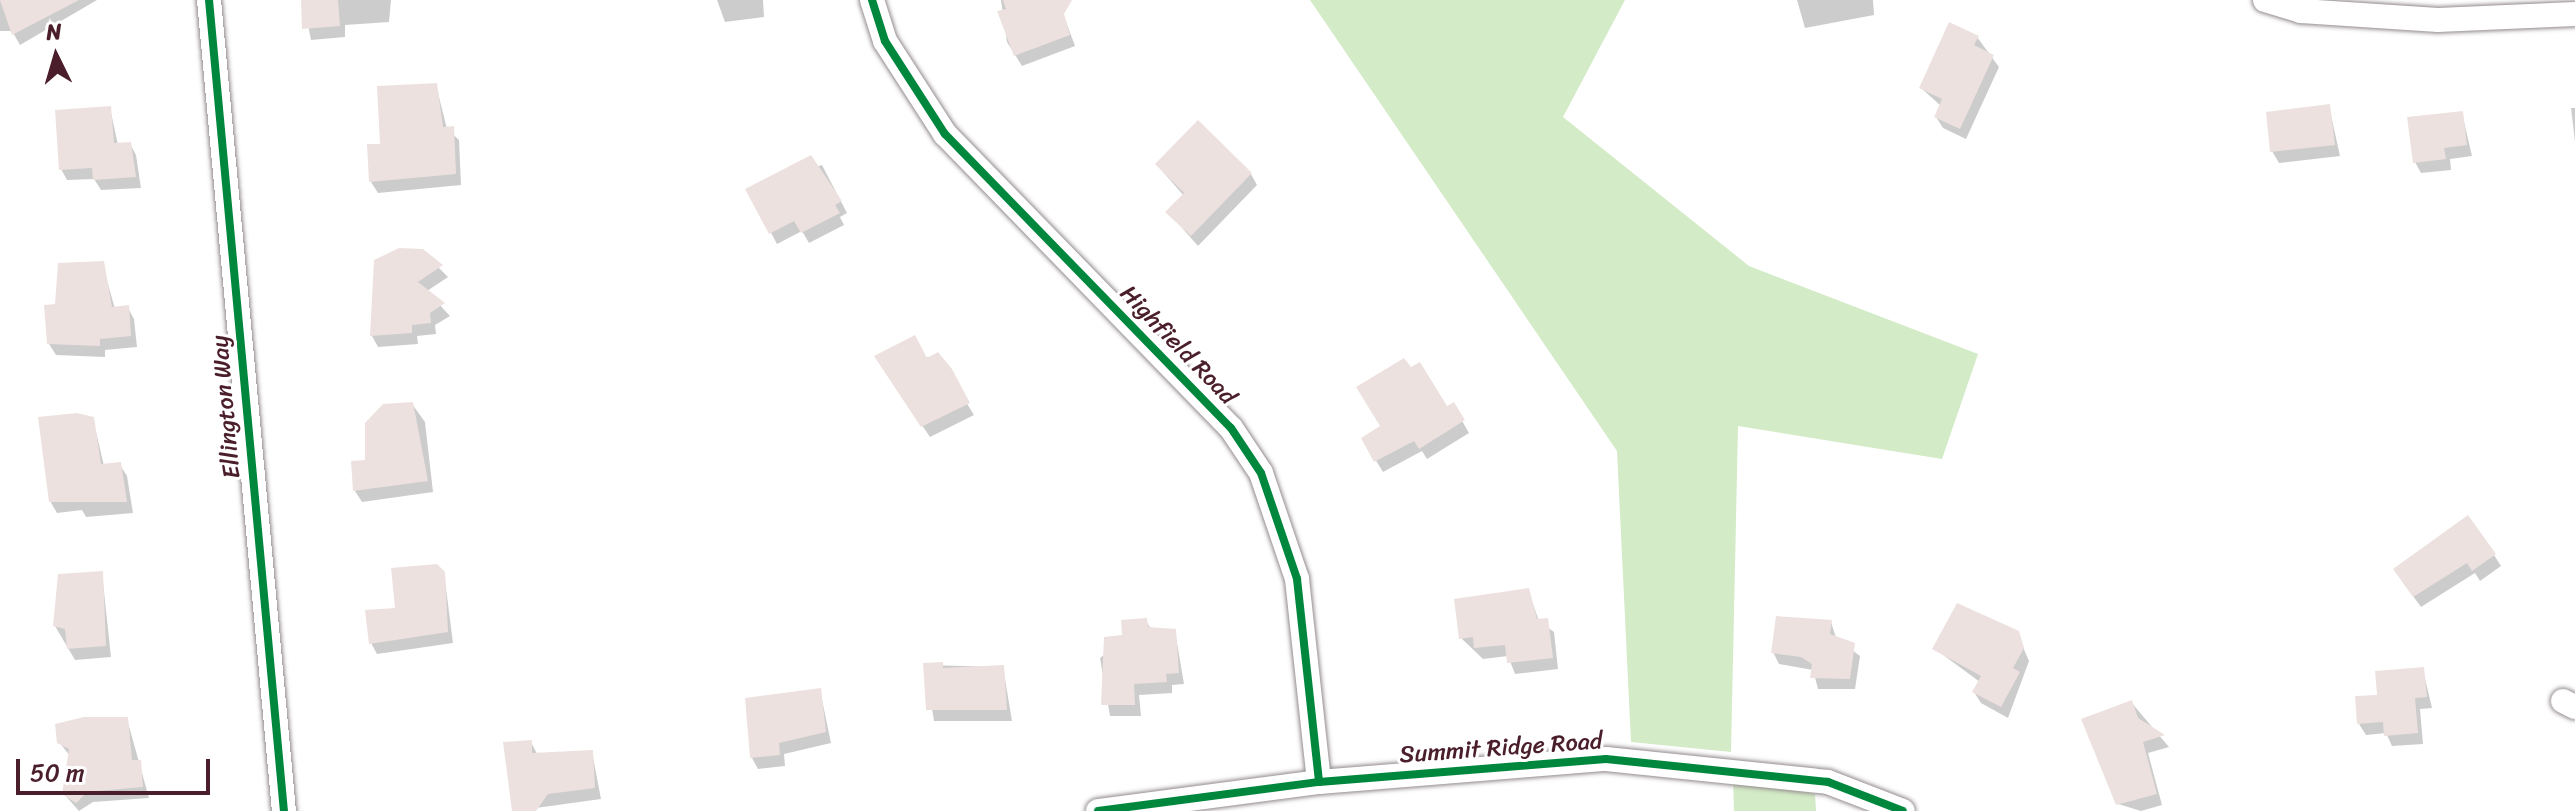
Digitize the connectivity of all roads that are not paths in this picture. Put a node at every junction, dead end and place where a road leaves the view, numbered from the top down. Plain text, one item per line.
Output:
1 (209, 0) edge
2 (872, 0) edge
3 (2265, 0) edge
4 (2575, 14) edge
5 (1319, 782) junction
6 (284, 811) edge
7 (1098, 811) edge
8 (1903, 811) edge

1 - 6 street, Ellington Way
2 - 5 street, Highfield Road
3 - 4 street
5 - 7 street, Summit Ridge Road
5 - 8 street, Summit Ridge Road

